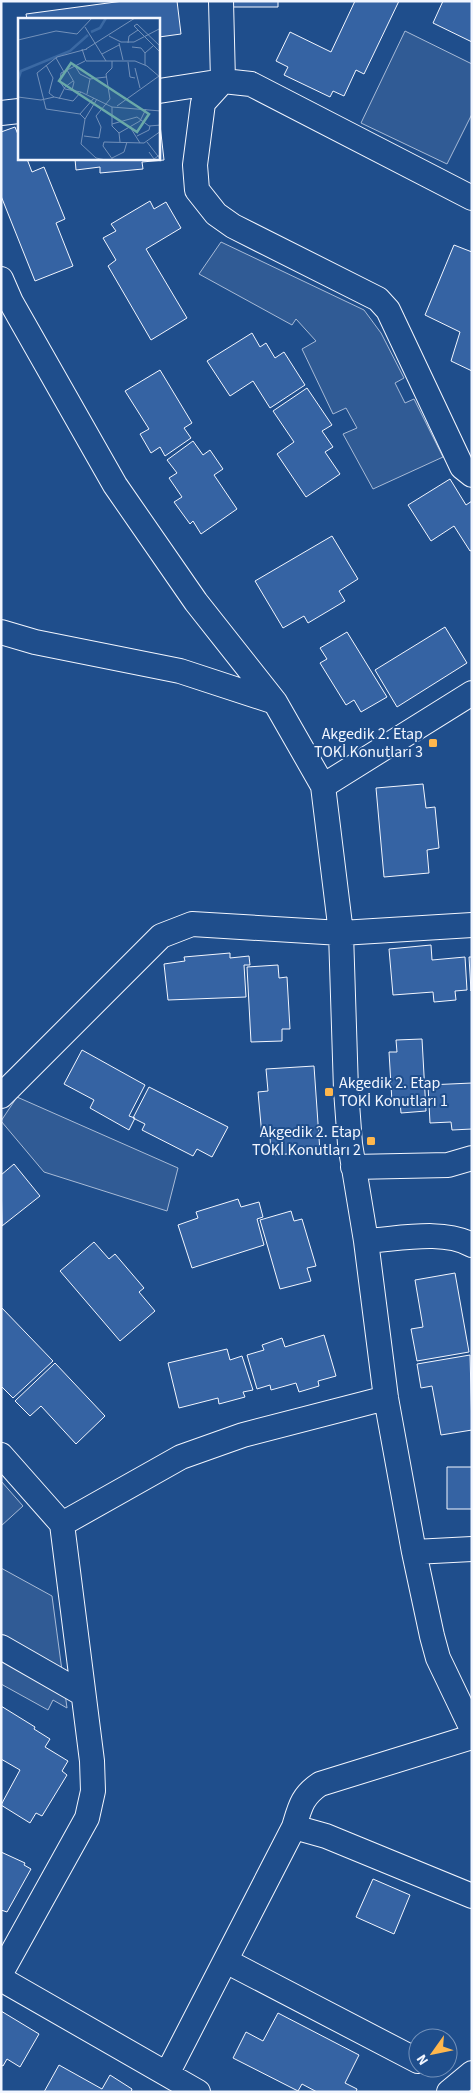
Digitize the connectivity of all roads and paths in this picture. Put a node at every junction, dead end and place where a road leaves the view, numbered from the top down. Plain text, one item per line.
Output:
1 (221, 1) edge
2 (223, 81) junction
3 (160, 91) edge
4 (18, 110) edge
5 (1, 113) edge
6 (472, 198) edge
7 (1, 279) edge
8 (472, 475) edge
9 (1, 632) edge
10 (472, 693) edge
11 (275, 702) junction
12 (323, 786) junction
13 (472, 925) edge
14 (340, 933) junction
15 (1, 1096) edge
16 (472, 1158) edge
17 (353, 1167) junction
18 (366, 1240) junction
19 (472, 1245) edge
20 (386, 1398) junction
21 (1, 1454) edge
22 (62, 1524) junction
23 (472, 1549) edge
24 (414, 1552) junction
25 (1, 1647) edge
26 (83, 1694) junction
27 (472, 1729) edge
28 (472, 1737) edge
29 (294, 1827) junction
30 (472, 1896) edge
31 (226, 1961) junction
32 (1, 1973) edge
33 (1, 1979) edge
34 (408, 2056) edge
35 (472, 2073) edge
36 (167, 2074) junction
37 (198, 2092) edge
38 (449, 2092) edge

1 - 2 street
2 - 3 street
2 - 6 street
2 - 8 street
4 - 5 street
7 - 11 street
9 - 11 street
10 - 12 street
11 - 12 street
12 - 14 street
13 - 14 street
14 - 15 street
14 - 17 street
16 - 17 street
17 - 18 street
18 - 19 street
18 - 20 street
20 - 22 street
20 - 24 street
21 - 22 street
22 - 26 street
23 - 24 street
24 - 27 street
25 - 26 street
26 - 32 street
28 - 29 street
29 - 30 street
29 - 31 street
31 - 34 street
31 - 36 street
33 - 36 street
35 - 38 street
36 - 37 street

